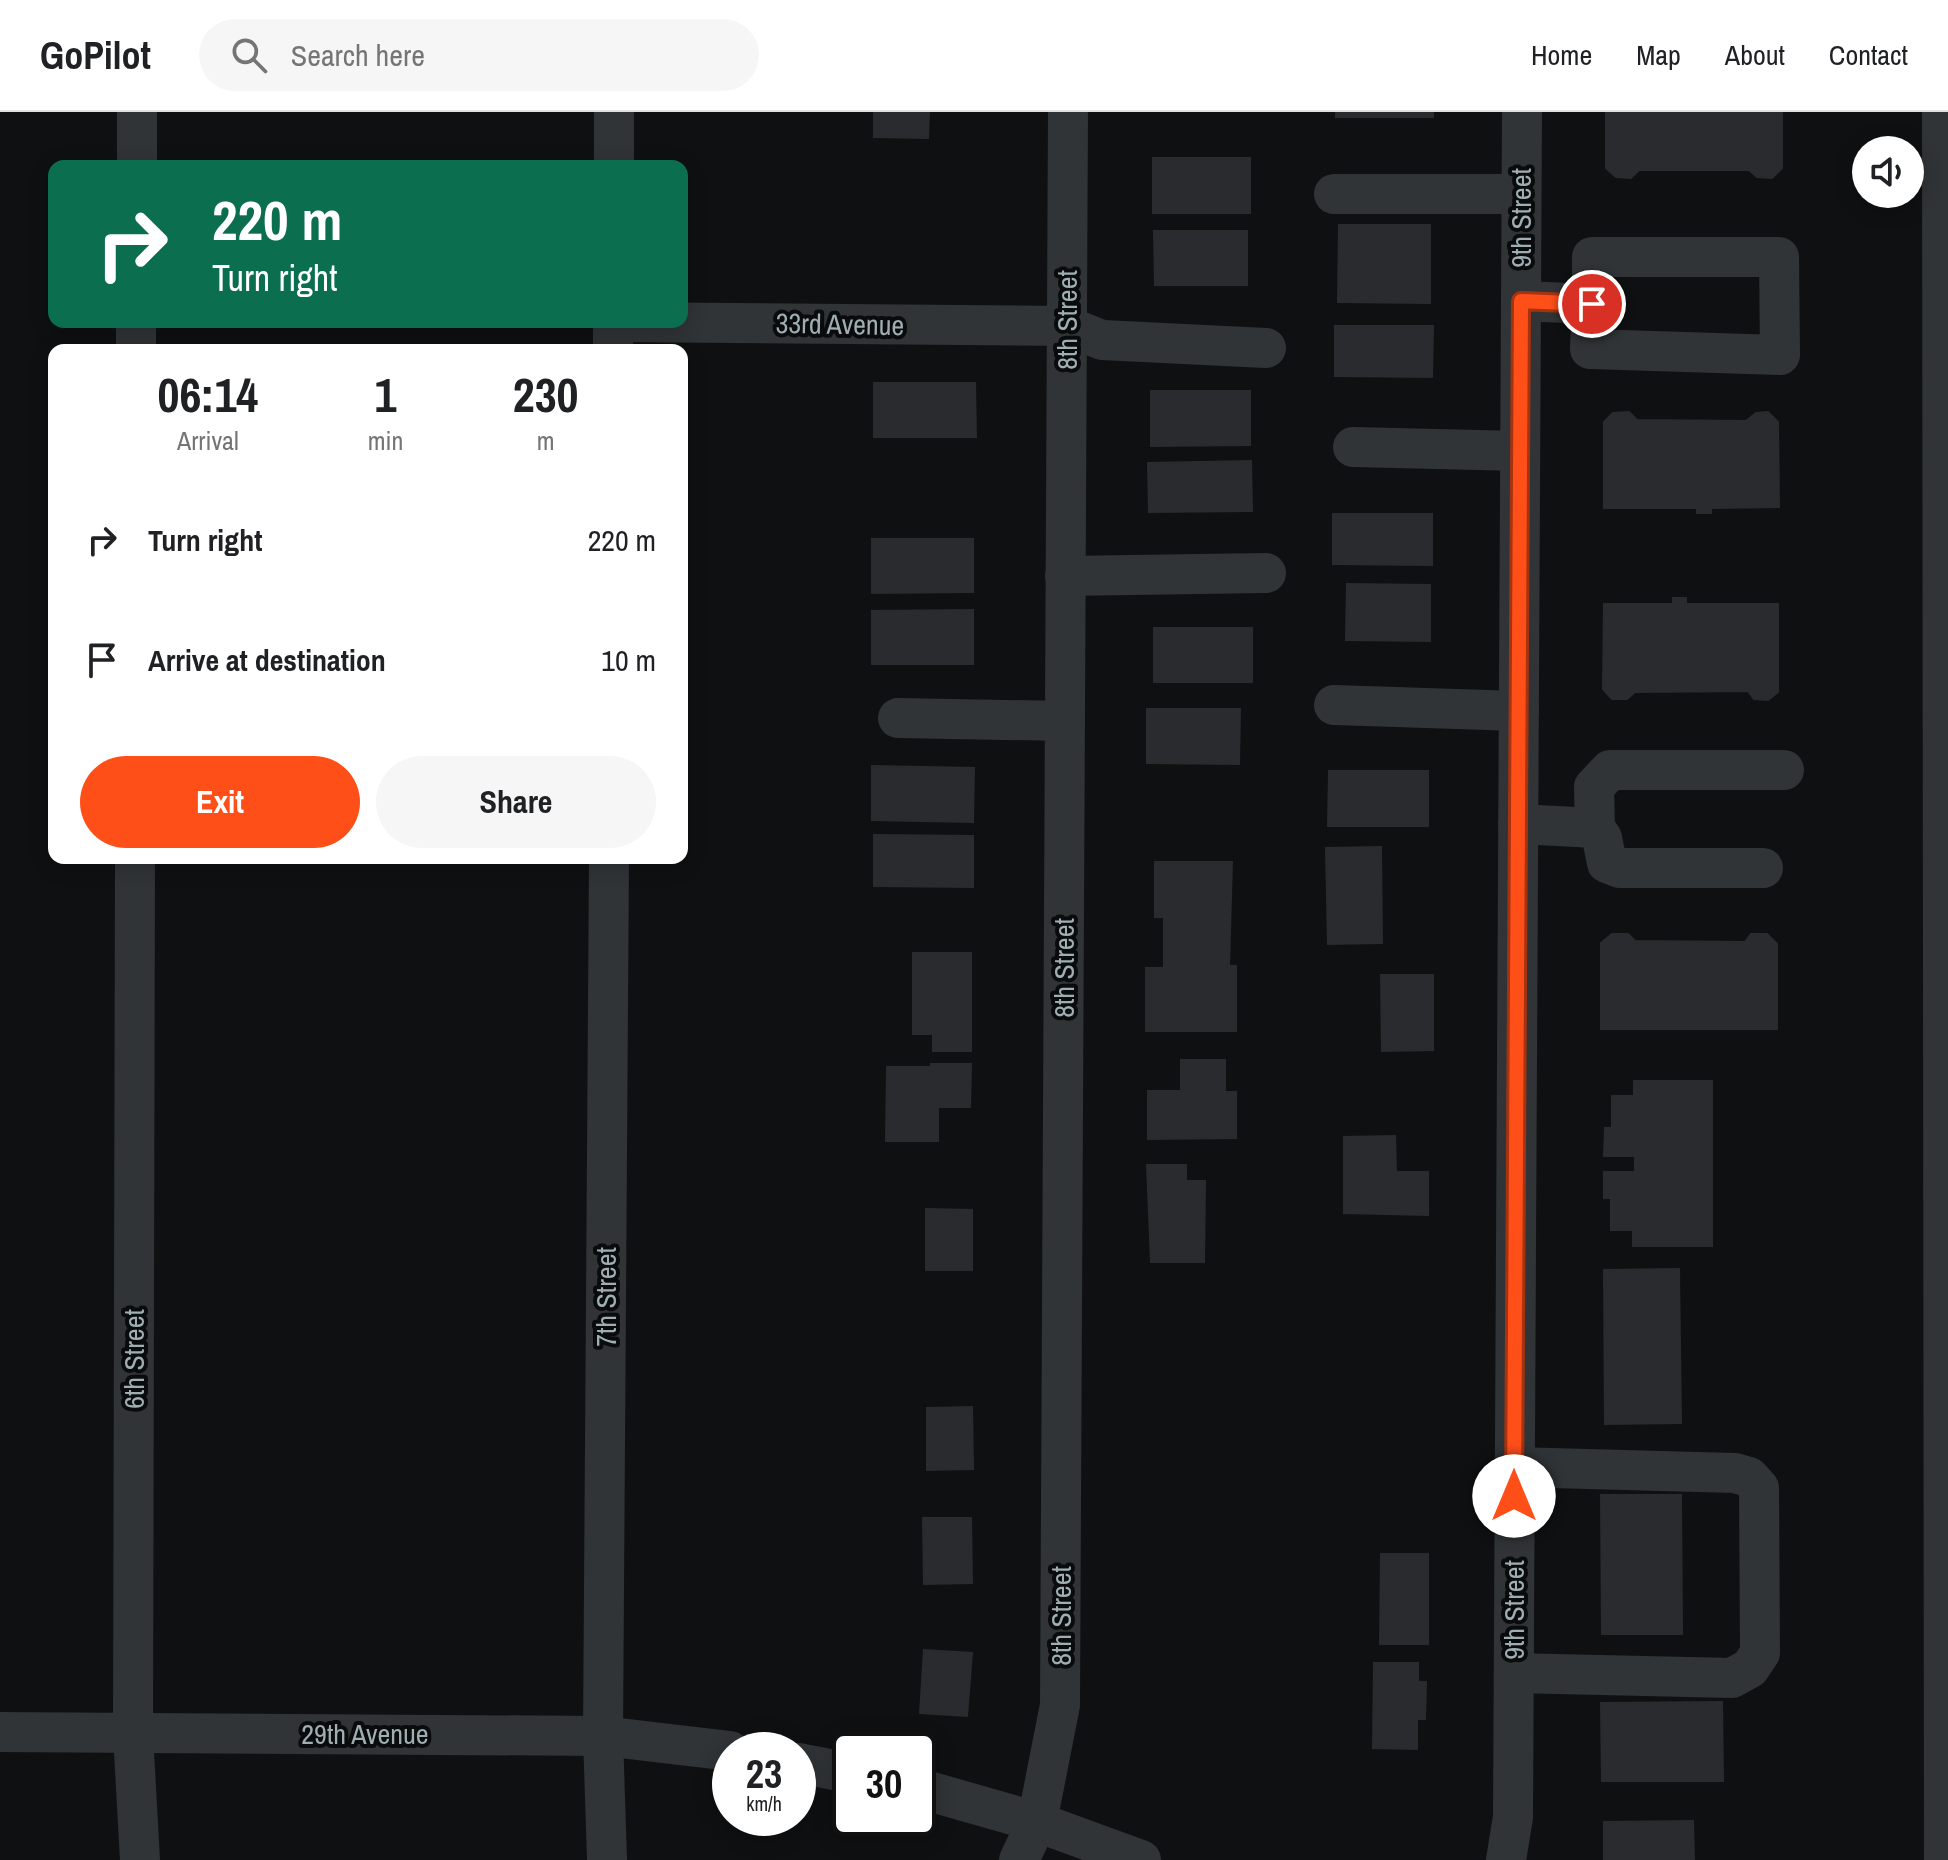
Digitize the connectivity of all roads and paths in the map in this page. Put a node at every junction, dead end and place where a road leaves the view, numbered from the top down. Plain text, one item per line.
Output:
1 (137, 112) edge
2 (614, 112) edge
3 (1068, 112) edge
4 (1522, 112) edge
5 (1942, 112) edge
6 (137, 160) edge
7 (614, 160) edge
8 (1334, 194) dead end
9 (1521, 194) junction
10 (1521, 301) junction
11 (1592, 304) junction
12 (688, 323) edge
13 (1067, 326) junction
14 (1266, 348) dead end
15 (1353, 447) dead end
16 (1520, 451) junction
17 (1266, 573) dead end
18 (1065, 576) junction
19 (1334, 705) dead end
20 (1519, 711) junction
21 (898, 718) dead end
22 (1065, 721) junction
23 (1784, 770) dead end
24 (1945, 816) edge
25 (1518, 824) junction
26 (1595, 828) junction
27 (135, 864) edge
28 (609, 864) edge
29 (1763, 868) dead end
30 (1514, 1467) junction
31 (1514, 1673) junction
32 (0, 1732) edge
33 (133, 1733) junction
34 (603, 1736) junction
35 (712, 1749) edge
36 (936, 1793) edge
37 (1037, 1822) junction
38 (140, 1860) edge
39 (607, 1860) edge
40 (1019, 1860) edge
41 (1141, 1860) edge
42 (1506, 1860) edge
43 (1944, 1860) edge

1 - 6 street
2 - 7 street
3 - 13 street, 8th Street
4 - 9 street, 9th Street
5 - 24 street
8 - 9 street
9 - 10 street, 9th Street
10 - 11 street
10 - 16 street, 9th Street
11 - 11 street
12 - 13 street, 33rd Avenue
13 - 14 street
13 - 18 street, 8th Street
15 - 16 street
16 - 20 street, 9th Street
17 - 18 street
18 - 22 street, 8th Street
19 - 20 street
20 - 25 street, 9th Street
21 - 22 street
22 - 37 street, 8th Street
23 - 26 street
24 - 43 street
25 - 26 street
25 - 30 street, 9th Street
26 - 29 street
27 - 33 street, 6th Street
28 - 34 street, 7th Street
30 - 31 street, 9th Street
30 - 31 street
31 - 42 street, 9th Street
32 - 33 street, 29th Avenue
33 - 34 street, 29th Avenue
33 - 38 street, 6th Street
34 - 35 street, 29th Avenue
34 - 39 street, 7th Street
36 - 37 street
37 - 40 street, 8th Street
37 - 41 street

